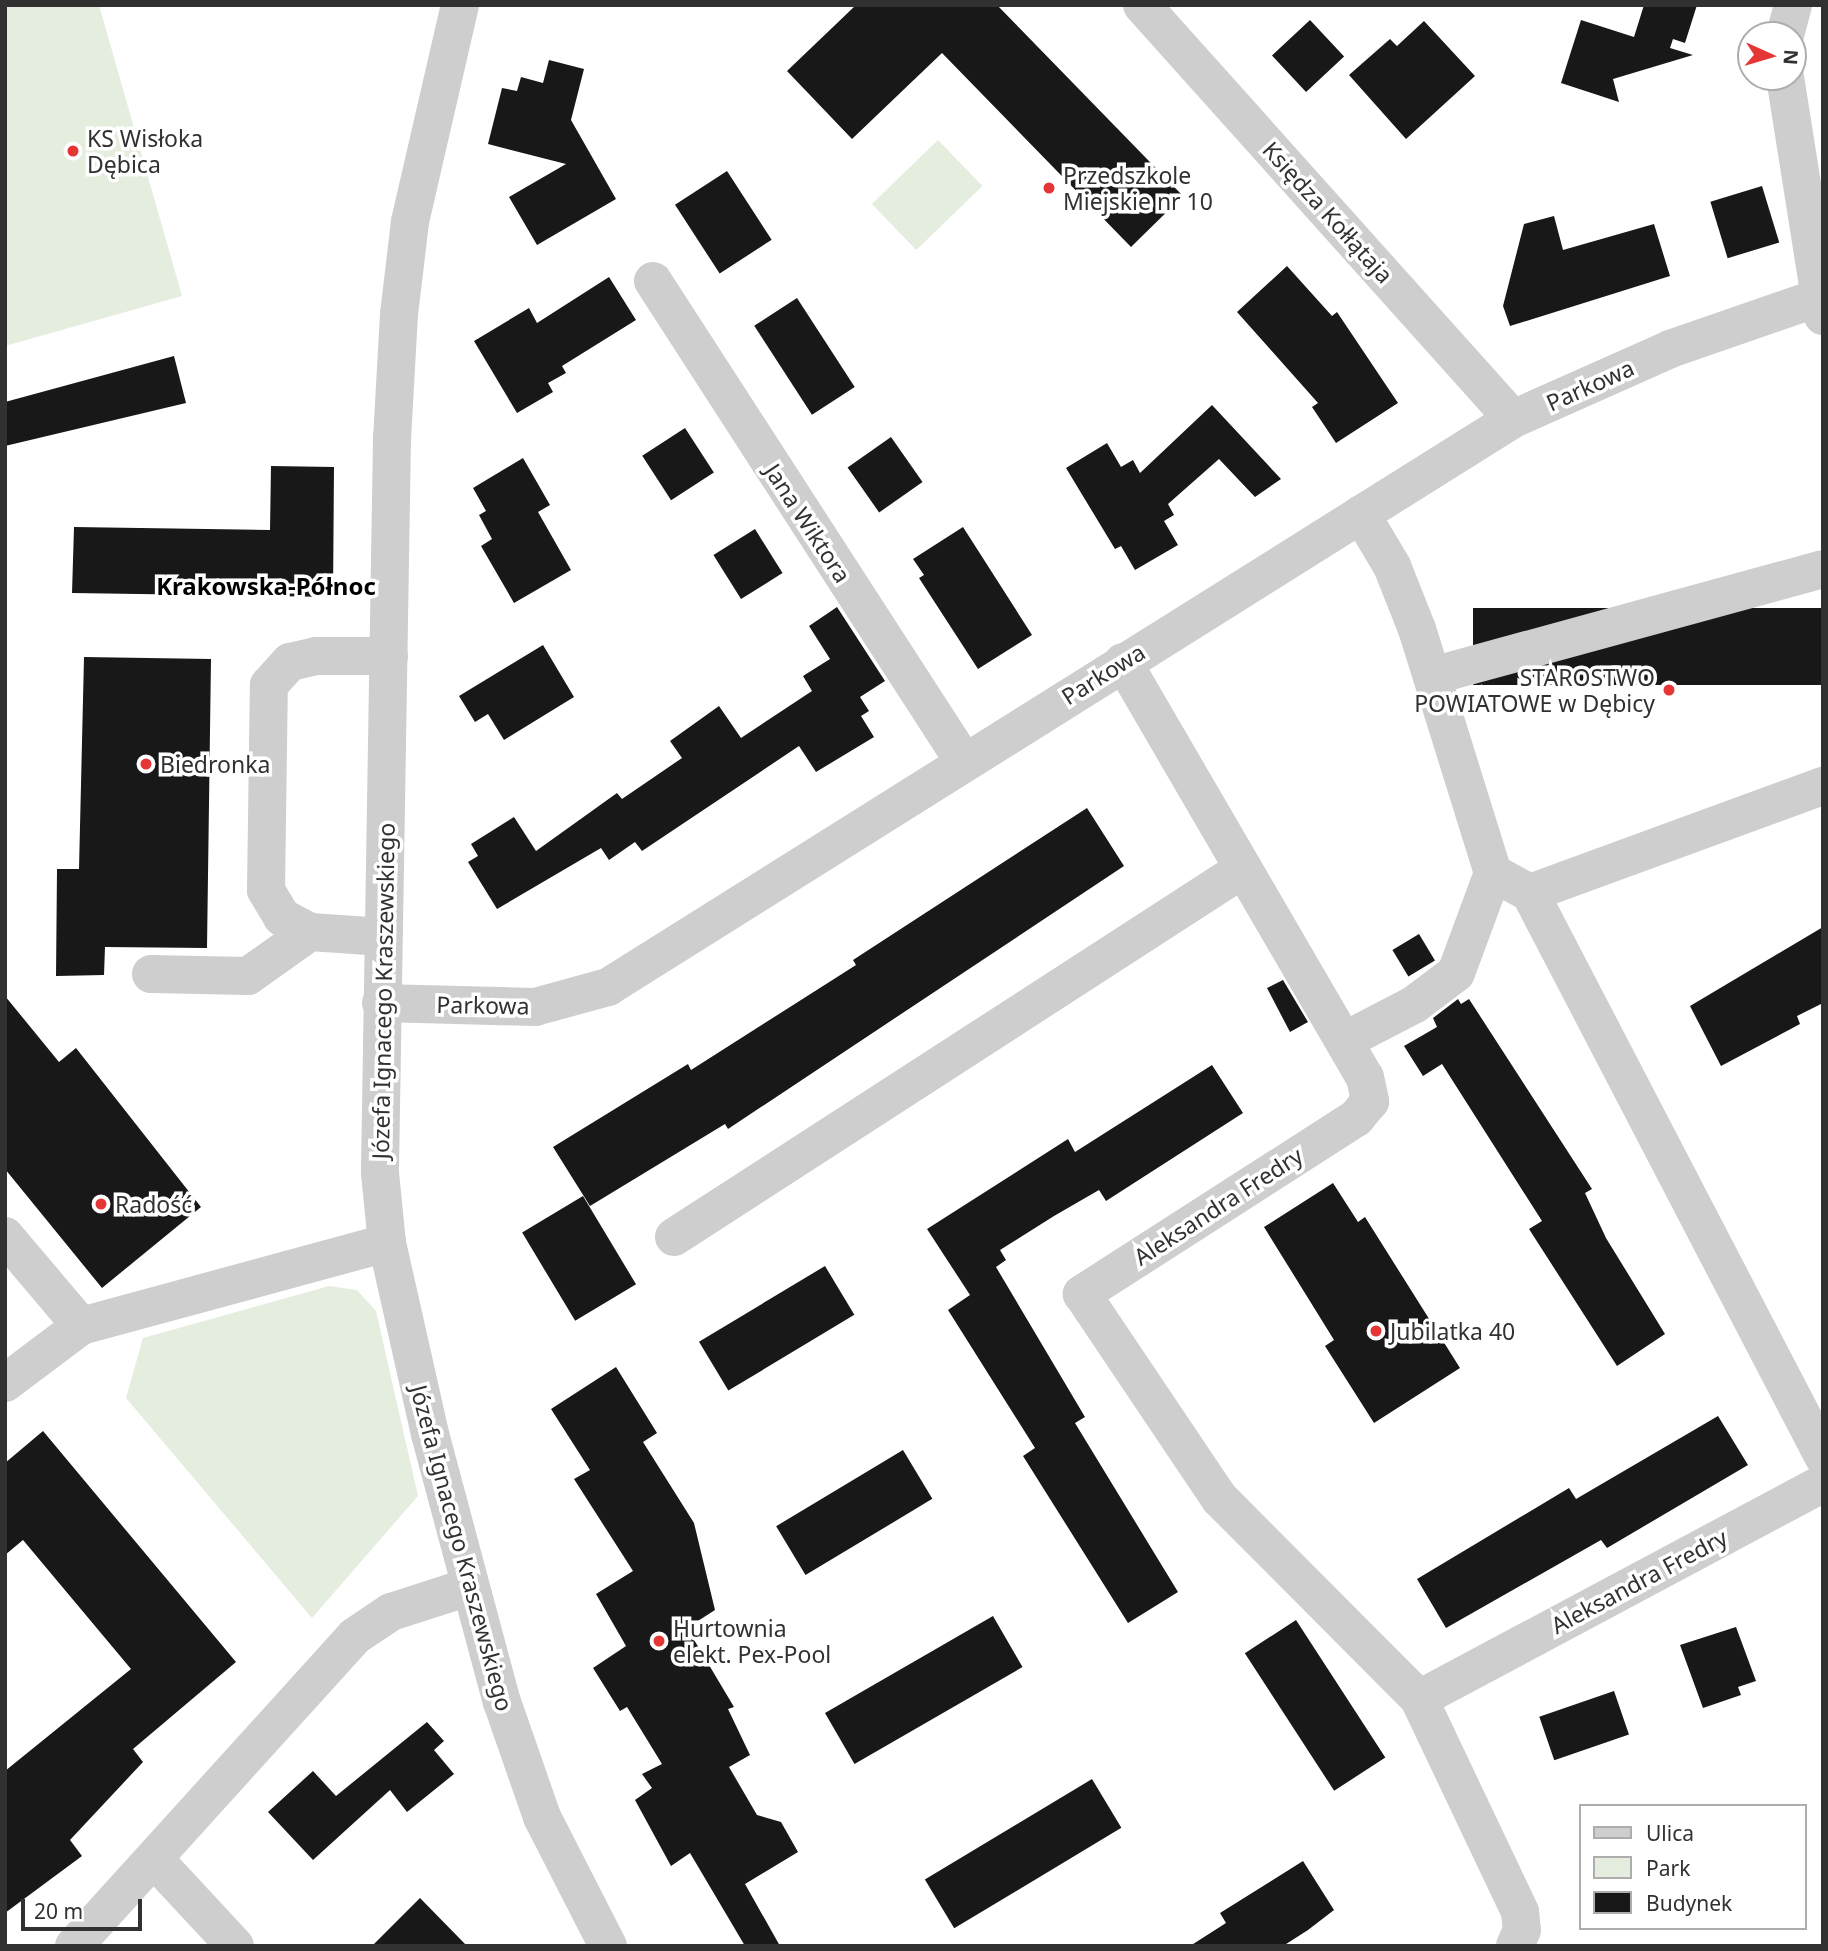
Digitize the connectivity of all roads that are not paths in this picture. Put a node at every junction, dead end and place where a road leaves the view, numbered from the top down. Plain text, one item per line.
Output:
1 (460, 5) edge
2 (1142, 5) edge
3 (1787, 91) edge
4 (653, 281) dead end
5 (1822, 303) edge
6 (1513, 419) junction
7 (1361, 514) junction
8 (1823, 569) edge
9 (389, 656) junction
10 (1122, 662) junction
11 (1432, 676) junction
12 (964, 762) junction
13 (1823, 786) edge
14 (1243, 869) junction
15 (1493, 873) junction
16 (1530, 893) junction
17 (310, 932) junction
18 (383, 937) junction
19 (151, 974) dead end
20 (381, 1003) junction
21 (1344, 1041) junction
22 (5, 1236) edge
23 (674, 1237) dead end
24 (387, 1243) junction
25 (81, 1326) junction
26 (5, 1383) edge
27 (1823, 1456) edge
28 (1823, 1483) edge
29 (469, 1587) junction
30 (1419, 1699) junction
31 (156, 1861) junction
32 (74, 1946) edge
33 (236, 1946) edge
34 (608, 1946) edge
35 (1515, 1946) edge

1 - 9 street, Józefa Ignacego Kraszewskiego
2 - 6 street, Księdza Kołłątaja
3 - 5 street
4 - 12 street, Jana Wiktora
5 - 6 street, Parkowa
6 - 7 street, Parkowa
7 - 10 street, Parkowa
7 - 11 street
8 - 11 street
9 - 17 street
9 - 18 street, Józefa Ignacego Kraszewskiego
10 - 12 street, Parkowa
10 - 14 street, Aleksandra Fredry
11 - 15 street
12 - 20 street, Parkowa
13 - 16 street
14 - 21 street, Aleksandra Fredry
14 - 23 street
15 - 16 street
15 - 21 street
16 - 27 street
17 - 18 street
17 - 19 street
18 - 20 street, Józefa Ignacego Kraszewskiego
20 - 24 street, Józefa Ignacego Kraszewskiego
21 - 30 street, Aleksandra Fredry
22 - 25 street
24 - 25 street
24 - 29 street, Józefa Ignacego Kraszewskiego
25 - 26 street
28 - 30 street, Aleksandra Fredry
29 - 31 street
29 - 34 street, Józefa Ignacego Kraszewskiego
30 - 35 street, Aleksandra Fredry
31 - 32 street
31 - 33 street

